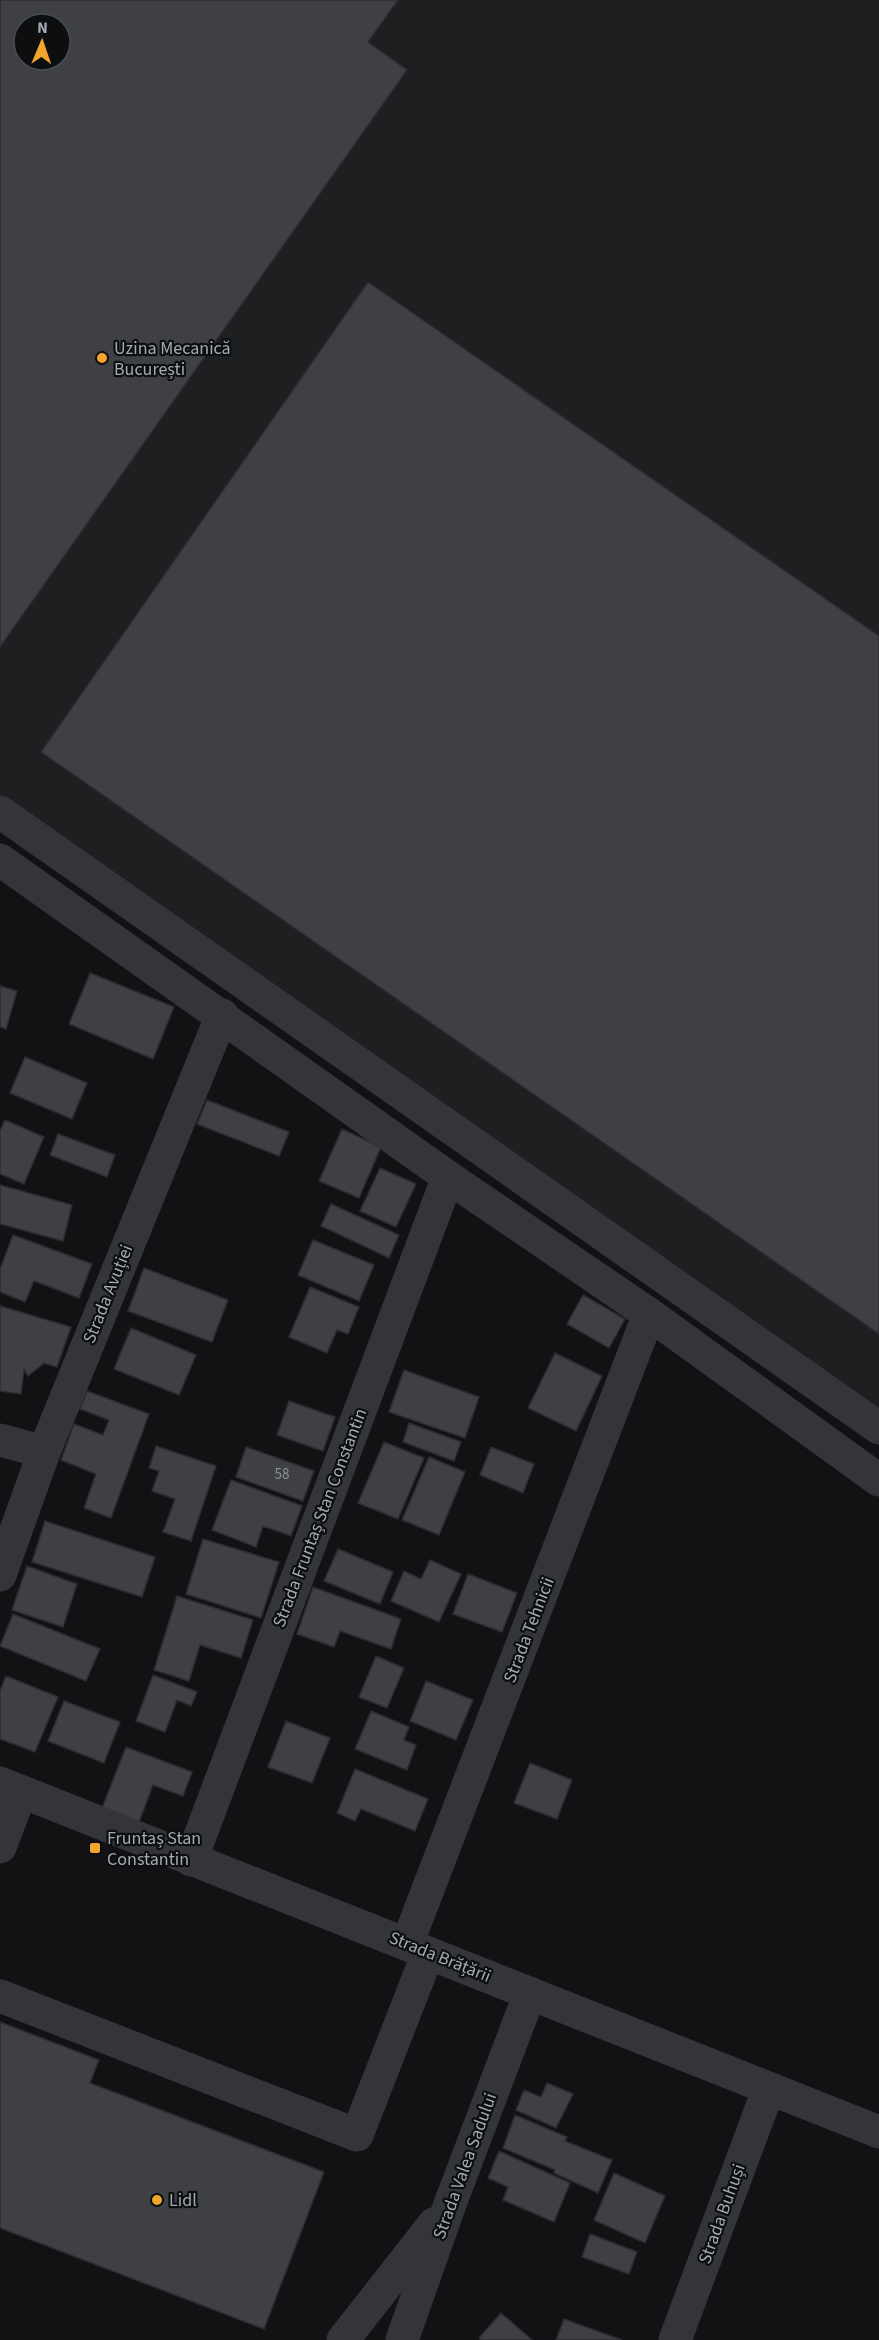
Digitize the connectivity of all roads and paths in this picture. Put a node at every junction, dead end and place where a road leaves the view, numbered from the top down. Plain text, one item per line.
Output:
1 (0, 812) edge
2 (0, 860) edge
3 (222, 1015) junction
4 (448, 1177) junction
5 (649, 1314) junction
6 (879, 1428) edge
7 (0, 1440) edge
8 (44, 1452) junction
9 (879, 1480) edge
10 (0, 1575) edge
11 (10, 1788) edge
12 (0, 1847) edge
13 (191, 1860) junction
14 (418, 1948) junction
15 (530, 1993) junction
16 (0, 1996) edge
17 (769, 2088) junction
18 (879, 2132) edge
19 (450, 2204) junction
20 (343, 2340) edge
21 (402, 2340) edge
22 (675, 2340) edge

1 - 6 street
2 - 3 street
3 - 4 street
3 - 8 street, Strada Avuției
4 - 5 street
4 - 13 street, Strada Fruntaș Stan Constantin
5 - 9 street
5 - 14 street, Strada Tehnicii
7 - 8 street
8 - 10 street, Strada Avuției
11 - 12 street
11 - 13 street, Strada Brățării
13 - 14 street, Strada Brățării
14 - 15 street, Strada Brățării
14 - 16 street, Strada Tehnicii
15 - 17 street, Strada Brățării
15 - 19 street, Strada Valea Sadului
17 - 18 street, Strada Brățării
17 - 22 street, Strada Buhuși
19 - 20 street
19 - 21 street, Strada Valea Sadului

